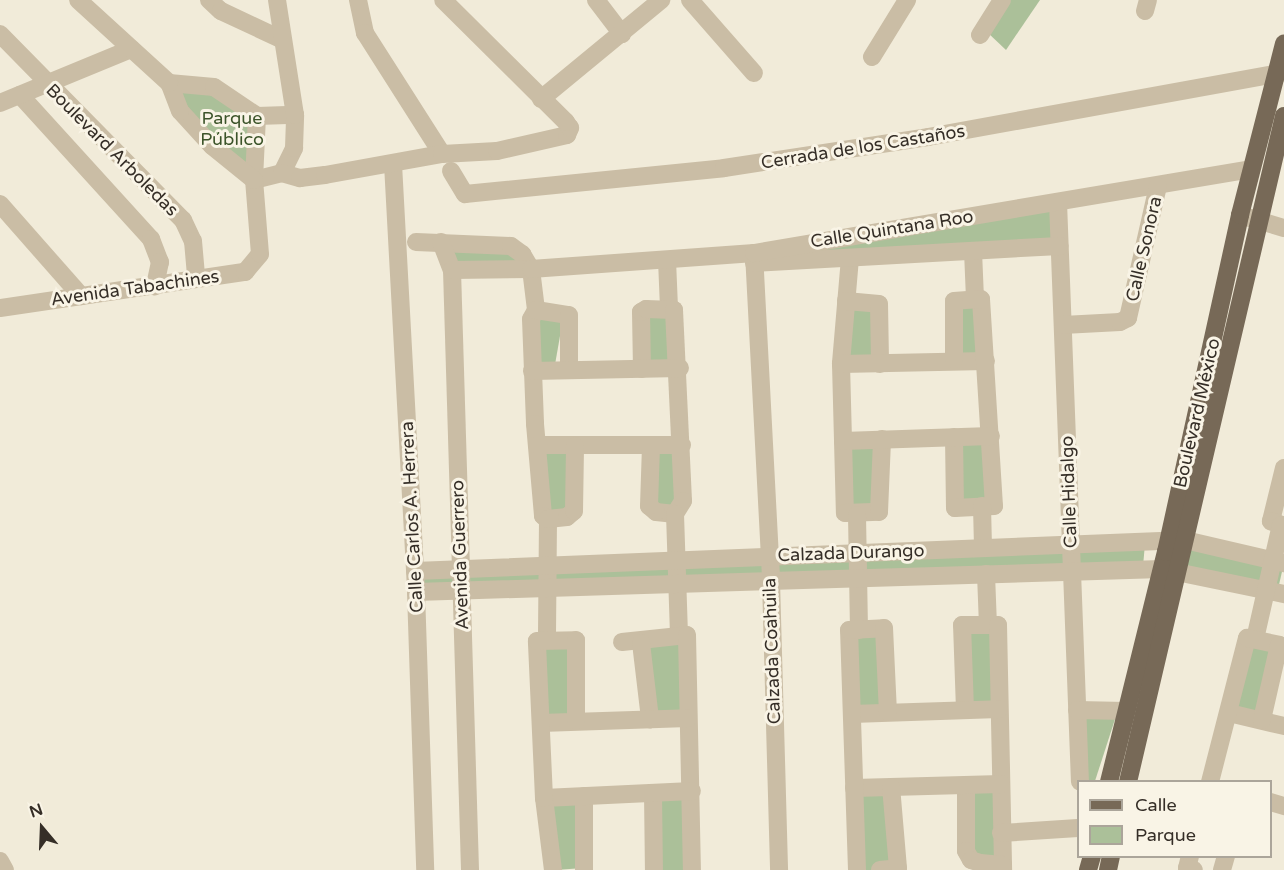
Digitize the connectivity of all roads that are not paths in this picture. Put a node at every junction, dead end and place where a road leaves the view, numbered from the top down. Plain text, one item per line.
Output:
1 (79, 0) edge
2 (209, 0) edge
3 (277, 0) edge
4 (358, 0) edge
5 (596, 0) edge
6 (661, 0) edge
7 (690, 0) edge
8 (907, 0) edge
9 (1002, 0) edge
10 (448, 2) edge
11 (0, 34) edge
12 (622, 34) junction
13 (980, 35) dead end
14 (283, 40) junction
15 (1284, 44) edge
16 (131, 49) junction
17 (872, 57) dead end
18 (1280, 72) edge
19 (754, 73) dead end
20 (169, 83) junction
21 (47, 86) junction
22 (20, 95) junction
23 (541, 99) junction
24 (0, 103) edge
25 (257, 116) junction
26 (295, 116) junction
27 (1284, 116) edge
28 (442, 154) junction
29 (393, 164) junction
30 (1251, 169) junction
31 (451, 171) dead end
32 (282, 173) junction
33 (254, 180) junction
34 (1158, 186) junction
35 (1058, 202) junction
36 (0, 204) edge
37 (1284, 218) edge
38 (1262, 222) edge
39 (416, 242) dead end
40 (441, 242) junction
41 (1060, 246) junction
42 (973, 251) junction
43 (754, 258) junction
44 (850, 258) junction
45 (667, 260) junction
46 (531, 269) junction
47 (452, 270) junction
48 (196, 279) junction
49 (155, 286) junction
50 (81, 296) junction
51 (975, 299) junction
52 (846, 301) junction
53 (0, 308) edge
54 (669, 308) junction
55 (536, 310) junction
56 (1063, 325) junction
57 (954, 360) junction
58 (986, 361) junction
59 (841, 364) junction
60 (880, 364) junction
61 (680, 368) junction
62 (642, 369) junction
63 (569, 370) junction
64 (532, 371) junction
65 (991, 436) junction
66 (954, 437) junction
67 (882, 439) junction
68 (843, 441) junction
69 (537, 445) junction
70 (651, 445) junction
71 (682, 445) junction
72 (575, 446) junction
73 (1284, 468) edge
74 (982, 506) junction
75 (675, 514) junction
76 (857, 515) junction
77 (548, 519) junction
78 (1283, 526) edge
79 (1177, 540) junction
80 (1071, 544) junction
81 (982, 548) junction
82 (858, 553) junction
83 (769, 556) junction
84 (676, 561) junction
85 (1277, 561) edge
86 (545, 566) junction
87 (459, 569) junction
88 (1170, 569) junction
89 (415, 571) junction
90 (1072, 572) junction
91 (986, 574) junction
92 (857, 578) junction
93 (771, 581) junction
94 (676, 584) junction
95 (545, 588) junction
96 (1266, 589) junction
97 (462, 590) junction
98 (416, 592) junction
99 (1284, 594) edge
100 (988, 625) junction
101 (859, 630) junction
102 (679, 635) junction
103 (547, 639) junction
104 (1255, 639) junction
105 (622, 642) dead end
106 (641, 643) junction
107 (999, 709) junction
108 (965, 710) junction
109 (1077, 710) junction
110 (1126, 711) junction
111 (888, 712) junction
112 (1228, 712) junction
113 (852, 714) junction
114 (688, 718) junction
115 (650, 719) junction
116 (1262, 720) junction
117 (576, 722) junction
118 (541, 723) junction
119 (1284, 726) edge
120 (1080, 780) edge
121 (1109, 780) edge
122 (1128, 780) edge
123 (1211, 780) edge
124 (1001, 784) junction
125 (966, 785) junction
126 (891, 787) junction
127 (854, 788) junction
128 (692, 791) junction
129 (653, 793) junction
130 (584, 796) junction
131 (544, 798) junction
132 (1077, 828) edge
133 (1001, 833) junction
134 (1190, 858) edge
135 (0, 861) edge
136 (1003, 867) edge
137 (5, 870) edge
138 (425, 870) edge
139 (470, 870) edge
140 (554, 870) edge
141 (584, 870) edge
142 (654, 870) edge
143 (692, 870) edge
144 (779, 870) edge
145 (857, 870) edge
146 (880, 870) edge
147 (1194, 870) edge

1 - 16 street
2 - 14 street
3 - 14 street
4 - 28 street
5 - 12 street
6 - 12 street
7 - 19 street
8 - 17 street
9 - 13 street
10 - 23 street
11 - 21 street, Boulevard Arboledas
12 - 23 street
14 - 26 street
15 - 18 main road, Boulevard México
16 - 20 street
16 - 21 street
18 - 30 main road, Boulevard México
18 - 31 street, Cerrada de los Castaños
20 - 25 street
20 - 33 street
21 - 22 street
21 - 48 street, Boulevard Arboledas
22 - 24 street
22 - 49 street
23 - 28 street
25 - 26 street
25 - 33 street
26 - 32 street
27 - 38 main road, Boulevard México
28 - 29 street
29 - 32 street
29 - 89 street, Calle Carlos A. Herrera
30 - 34 street, Calle Quintana Roo
30 - 38 main road, Boulevard México
32 - 33 street
33 - 48 street, Avenida Tabachines
34 - 35 street, Calle Quintana Roo
34 - 56 street, Calle Sonora
35 - 41 street, Calle Hidalgo
35 - 43 street, Calle Quintana Roo
36 - 50 street
37 - 38 street
38 - 79 main road, Boulevard México
39 - 40 street
40 - 46 street
40 - 47 street, Avenida Guerrero
41 - 42 street, Calle Quintana Roo
41 - 56 street, Calle Hidalgo
42 - 44 street, Calle Quintana Roo
42 - 51 street
43 - 44 street, Calle Quintana Roo
43 - 45 street, Calle Quintana Roo
43 - 83 street, Calzada Coahuila
44 - 52 street
45 - 46 street, Calle Quintana Roo
45 - 54 street
46 - 47 street, Calle Quintana Roo
46 - 55 street
47 - 87 street, Avenida Guerrero
48 - 49 street, Avenida Tabachines
49 - 50 street, Avenida Tabachines
50 - 53 street, Avenida Tabachines
51 - 57 street
51 - 58 street
52 - 59 street
52 - 60 street
54 - 61 street
54 - 62 street
55 - 63 street
55 - 64 street
56 - 80 street, Calle Hidalgo
57 - 58 street
57 - 60 street
58 - 65 street
59 - 60 street
59 - 68 street
61 - 62 street
61 - 71 street
62 - 63 street
63 - 64 street
64 - 69 street
65 - 66 street
65 - 74 street
66 - 67 street
66 - 74 street
67 - 68 street
67 - 76 street
68 - 76 street
69 - 72 street
69 - 77 street
70 - 71 street
70 - 72 street
70 - 75 street
71 - 75 street
72 - 77 street
73 - 78 street
74 - 81 street
75 - 84 street
76 - 82 street
77 - 86 street
78 - 85 street
79 - 80 street, Calzada Durango
79 - 85 street, Calzada Durango
79 - 88 main road, Boulevard México
80 - 81 street, Calzada Durango
80 - 90 street, Calle Hidalgo
81 - 82 street, Calzada Durango
82 - 83 street, Calzada Durango
82 - 92 street
83 - 84 street, Calzada Durango
83 - 93 street, Calzada Coahuila
84 - 86 street, Calzada Durango
84 - 94 street
85 - 96 street
86 - 87 street, Calzada Durango
86 - 95 street
87 - 89 street, Calzada Durango
87 - 97 street, Avenida Guerrero
88 - 90 street, Calzada Durango
88 - 96 street, Calzada Durango
88 - 110 main road, Boulevard México
88 - 122 main road, Boulevard México
89 - 98 street, Calle Carlos A. Herrera
90 - 91 street, Calzada Durango
90 - 109 street, Calle Hidalgo
91 - 92 street, Calzada Durango
91 - 100 street
92 - 93 street, Calzada Durango
92 - 101 street
93 - 94 street, Calzada Durango
93 - 144 street, Calzada Coahuila
94 - 95 street, Calzada Durango
94 - 102 street
95 - 97 street, Calzada Durango
95 - 103 street
96 - 99 street, Calzada Durango
96 - 104 street
97 - 98 street, Calzada Durango
97 - 139 street, Avenida Guerrero
98 - 138 street, Calle Carlos A. Herrera
100 - 107 street
100 - 108 street
101 - 111 street
101 - 113 street
102 - 106 street
102 - 114 street
103 - 117 street
103 - 118 street
104 - 112 street
104 - 116 street
105 - 106 street
106 - 115 street
107 - 108 street
107 - 124 street
108 - 111 street
109 - 110 street
109 - 120 street, Calle Hidalgo
110 - 121 main road, Boulevard México
111 - 113 street
112 - 116 street
112 - 123 street
113 - 127 street
114 - 115 street
114 - 128 street
115 - 117 street
116 - 119 street
117 - 118 street
118 - 131 street
124 - 125 street
124 - 133 street
125 - 126 street
125 - 136 street
126 - 127 street
126 - 146 street
127 - 145 street
128 - 129 street
128 - 143 street
129 - 130 street
129 - 142 street
130 - 131 street
130 - 141 street
131 - 140 street
132 - 133 street
133 - 136 street
134 - 147 street
135 - 137 street

